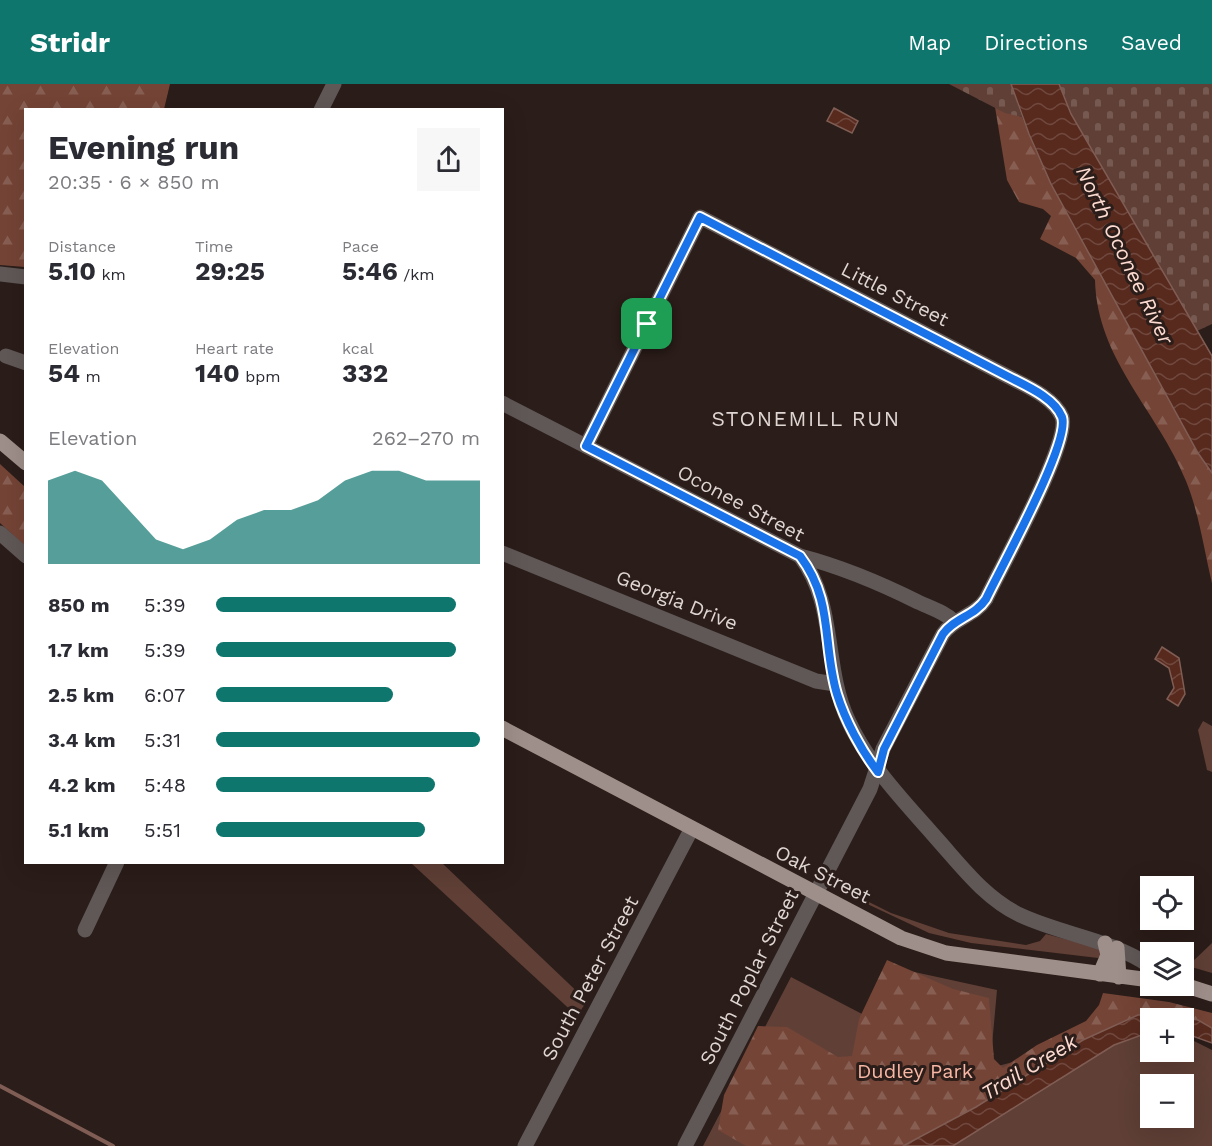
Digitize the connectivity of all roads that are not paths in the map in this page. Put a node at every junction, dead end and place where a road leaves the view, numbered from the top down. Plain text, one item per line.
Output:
1 (334, 84) edge
2 (322, 108) edge
3 (0, 274) edge
4 (24, 277) edge
5 (6, 356) dead end
6 (24, 362) edge
7 (504, 403) edge
8 (1062, 419) joint
9 (0, 441) edge
10 (586, 446) junction
11 (24, 461) edge
12 (0, 533) edge
13 (24, 554) edge
14 (504, 554) edge
15 (800, 556) junction
16 (955, 622) junction
17 (835, 684) junction
18 (504, 729) edge
19 (878, 772) junction
20 (692, 830) junction
21 (116, 864) edge
22 (815, 893) junction
23 (85, 930) dead end
24 (1111, 945) junction
25 (1140, 961) edge
26 (1100, 974) junction
27 (1119, 977) junction
28 (1140, 979) edge
29 (1194, 988) edge
30 (1212, 994) edge
31 (525, 1146) edge
32 (685, 1146) edge

1 - 2 street
3 - 4 street
5 - 6 street
7 - 10 street, Oconee Street
8 - 10 street, Little Street
8 - 16 street, South Poplar Street
9 - 11 main road
10 - 15 street, Oconee Street
12 - 13 street
14 - 17 street, Georgia Drive
15 - 16 street
15 - 17 street, Oconee Street
16 - 19 street, South Poplar Street
17 - 19 street, Oconee Street
18 - 20 main road, Oak Street
19 - 22 street, South Poplar Street
19 - 24 street, Oconee Street
20 - 22 main road, Oak Street
20 - 31 street, South Peter Street
21 - 23 street
22 - 26 main road, Oak Street
22 - 32 street, South Poplar Street
24 - 25 street, Oconee Street
24 - 26 main road
24 - 27 main road
26 - 27 main road, Oak Street
27 - 28 main road, Oak Street
29 - 30 main road

